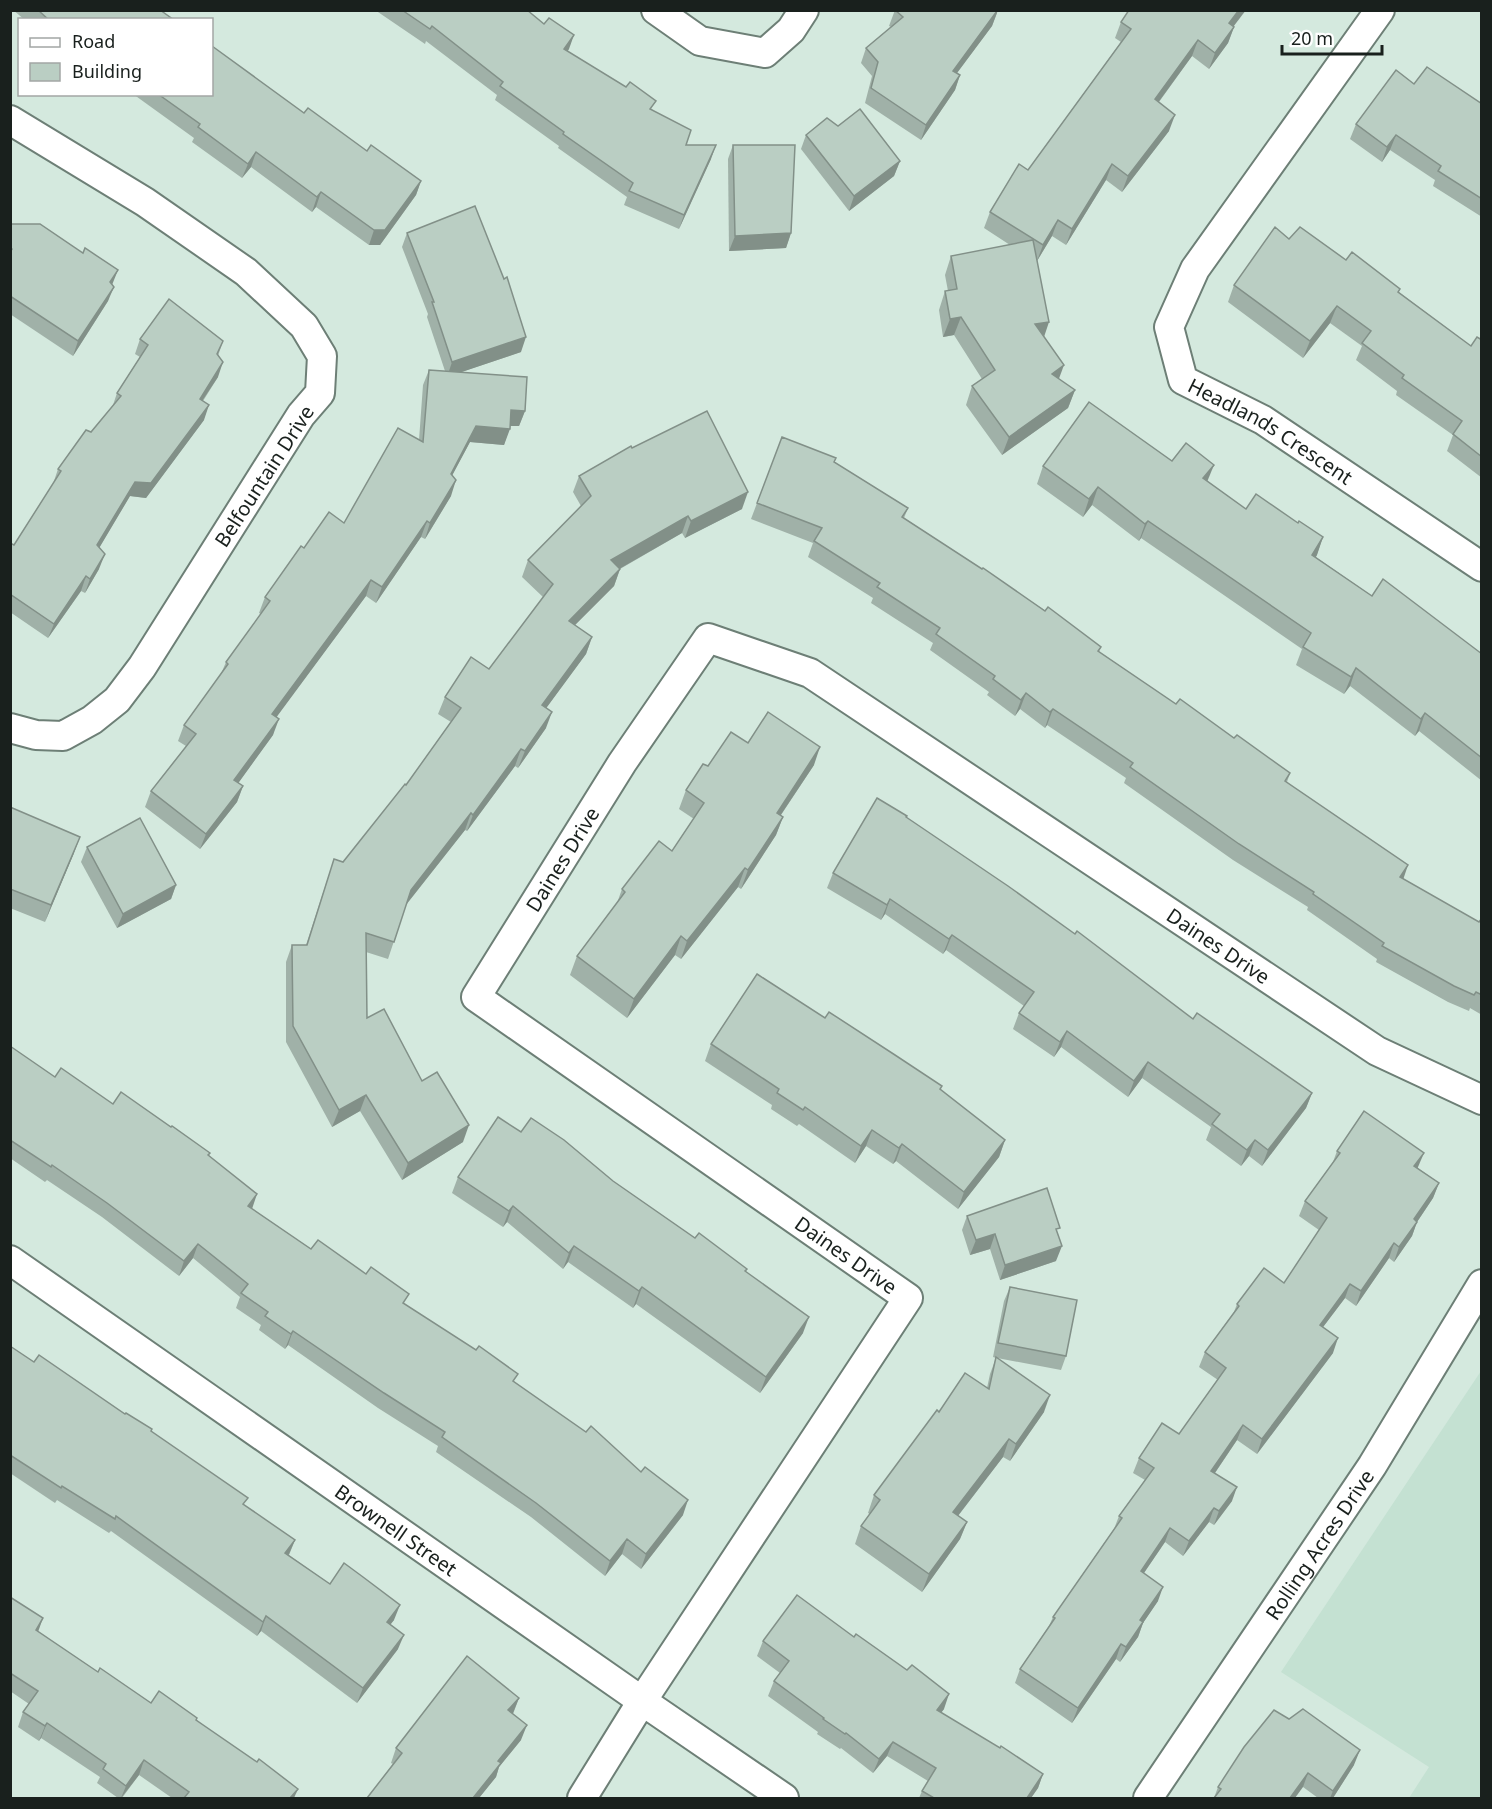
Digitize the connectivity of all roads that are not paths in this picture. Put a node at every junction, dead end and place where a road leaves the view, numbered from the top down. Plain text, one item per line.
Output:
1 (656, 10) edge
2 (804, 10) edge
3 (1380, 10) edge
4 (10, 120) edge
5 (1482, 567) edge
6 (10, 728) edge
7 (1482, 1100) edge
8 (10, 1260) edge
9 (1482, 1284) edge
10 (642, 1701) junction
11 (582, 1798) edge
12 (784, 1798) edge
13 (1148, 1798) edge

1 - 2 street
3 - 5 street, Headlands Crescent
4 - 6 street, Belfountain Drive
7 - 10 street, Daines Drive
8 - 10 street, Brownell Street
9 - 13 street, Rolling Acres Drive
10 - 11 street
10 - 12 street, Brownell Street

